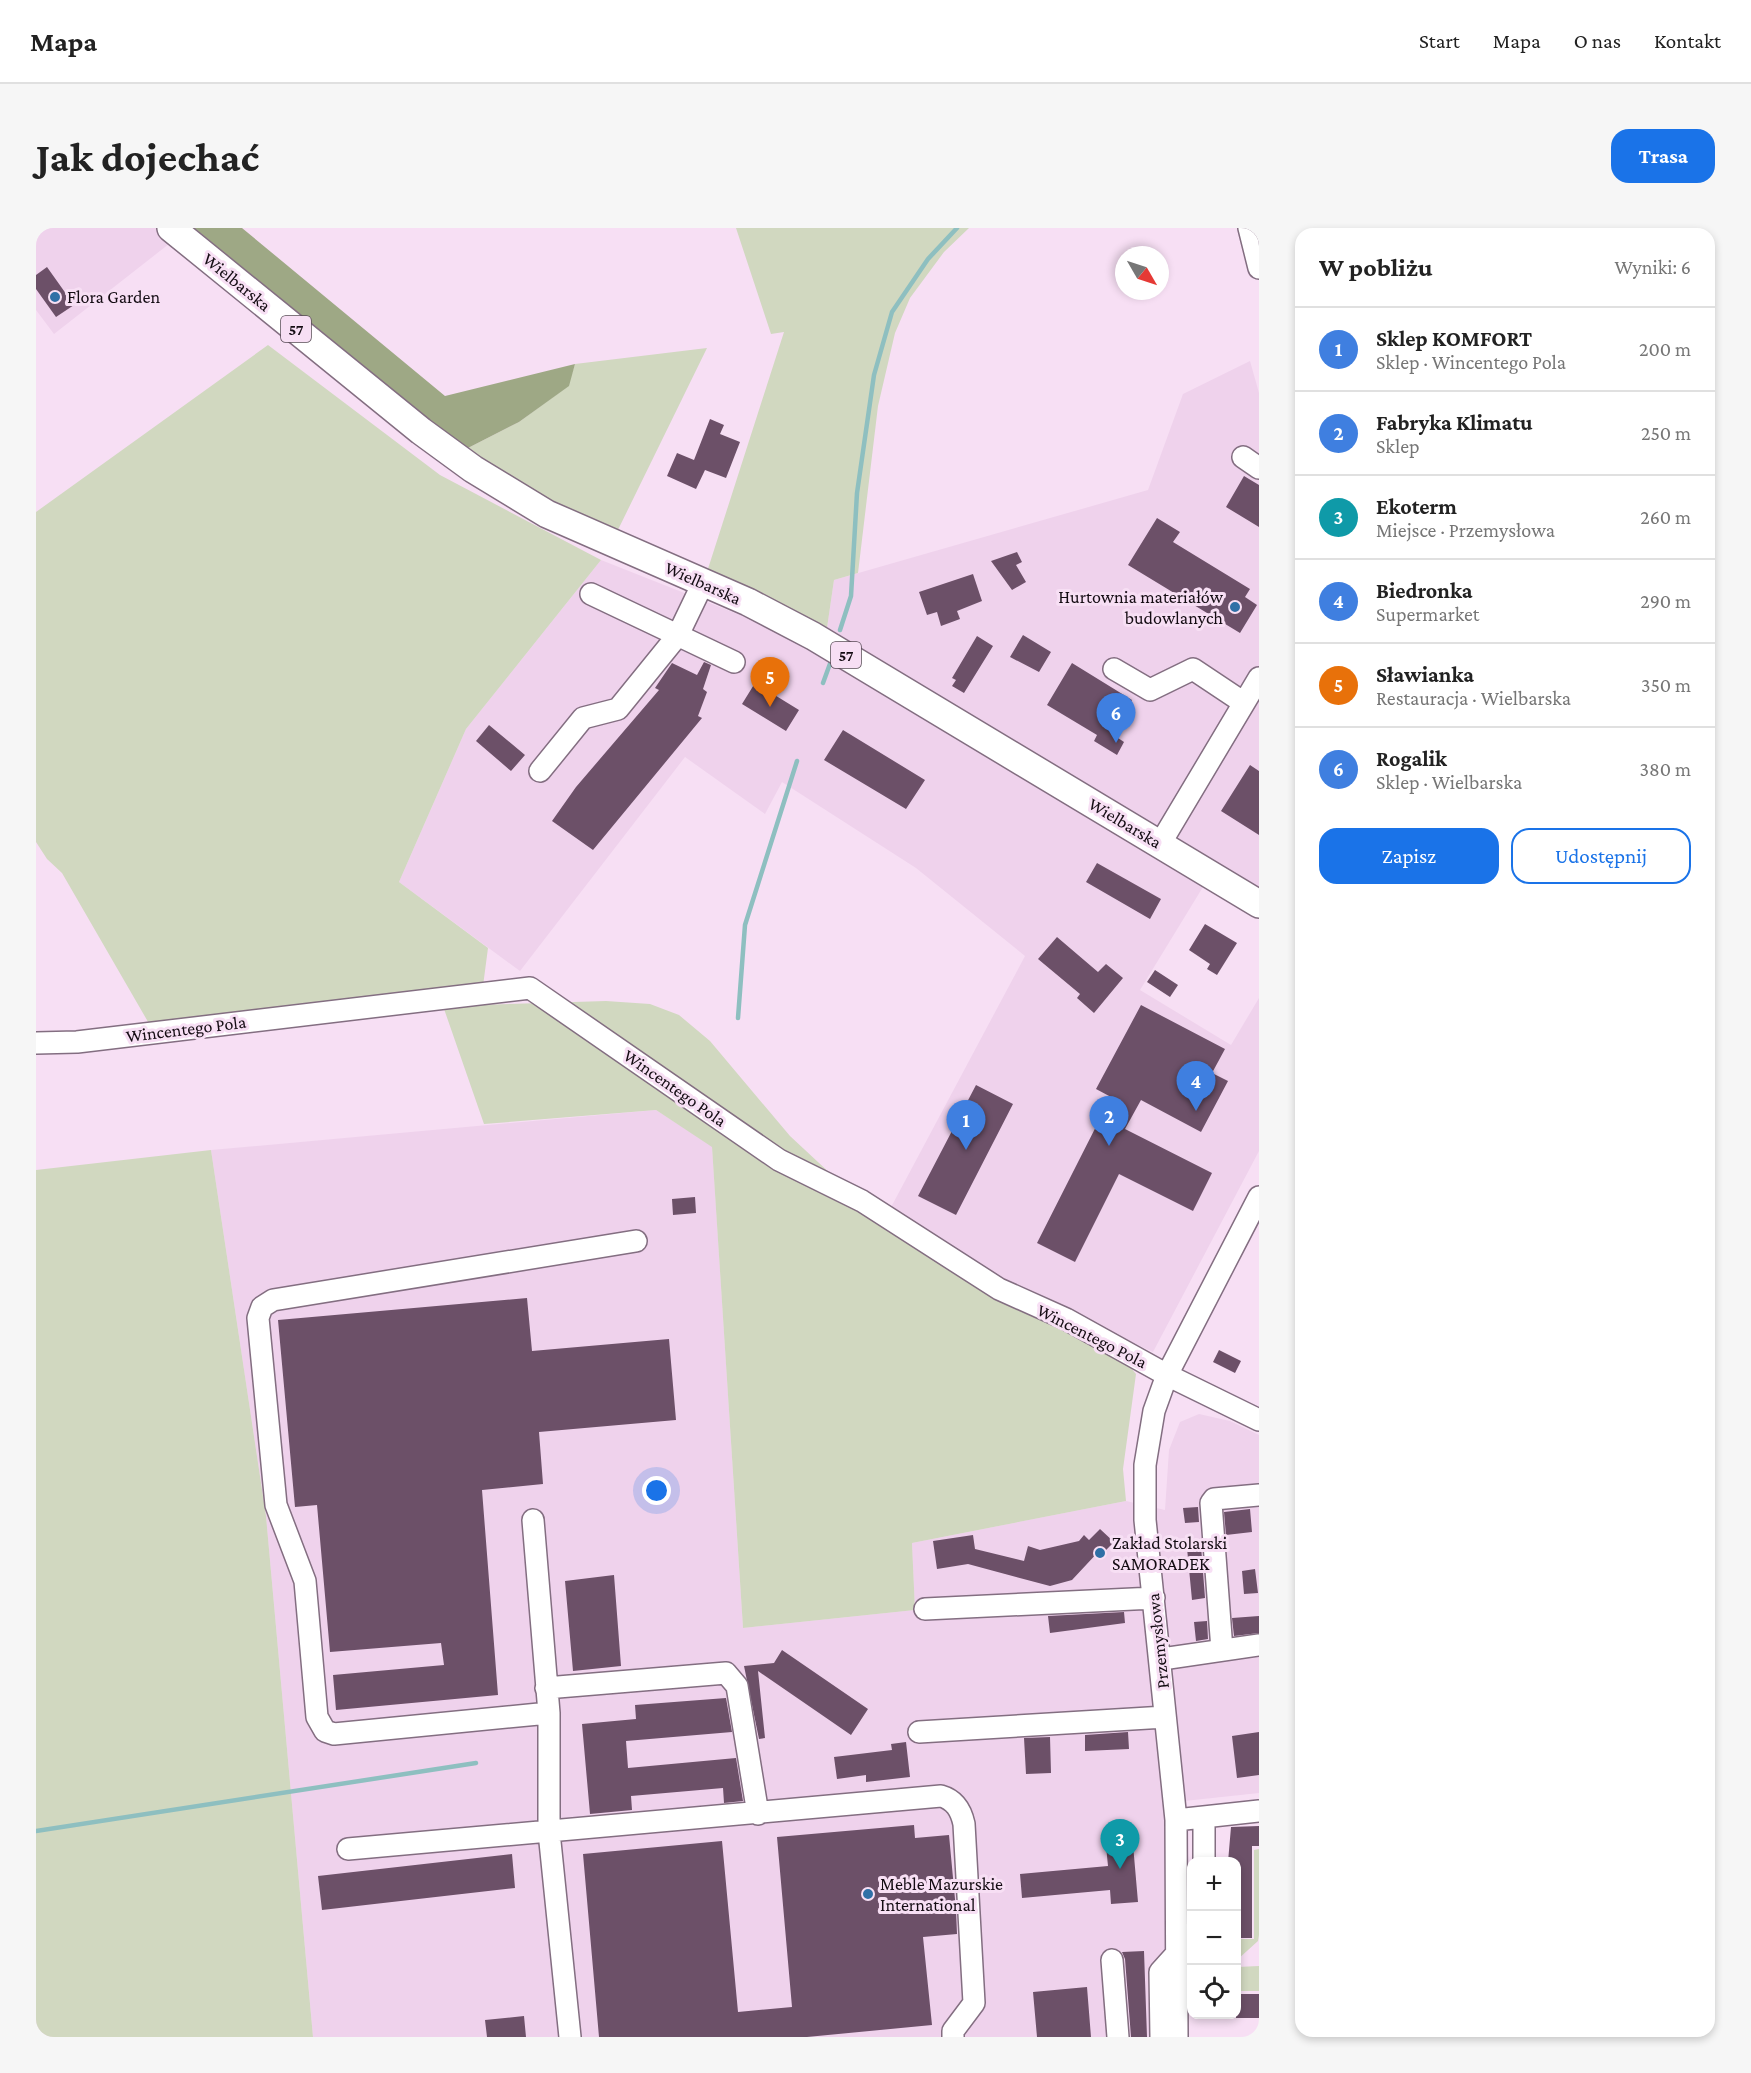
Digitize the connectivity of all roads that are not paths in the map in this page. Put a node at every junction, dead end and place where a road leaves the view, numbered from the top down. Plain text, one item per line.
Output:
1 (171, 228) edge
2 (1249, 228) edge
3 (1258, 264) edge
4 (703, 583) junction
5 (591, 594) dead end
6 (678, 635) junction
7 (734, 662) dead end
8 (1114, 669) dead end
9 (1259, 678) edge
10 (1244, 703) junction
11 (540, 771) dead end
12 (1160, 844) junction
13 (1259, 904) edge
14 (36, 1043) edge
15 (1259, 1197) edge
16 (636, 1241) dead end
17 (1167, 1375) junction
18 (1259, 1420) edge
19 (1259, 1495) edge
20 (533, 1520) dead end
21 (1154, 1598) junction
22 (925, 1609) dead end
23 (1259, 1646) edge
24 (1222, 1650) junction
25 (1161, 1659) junction
26 (546, 1688) junction
27 (549, 1713) junction
28 (1166, 1717) junction
29 (920, 1732) dead end
30 (1259, 1811) edge
31 (758, 1814) junction
32 (1204, 1818) junction
33 (1176, 1820) junction
34 (549, 1832) junction
35 (348, 1849) dead end
36 (1204, 1857) edge
37 (1112, 1960) dead end
38 (1187, 2006) edge
39 (1172, 2033) edge
40 (570, 2037) edge
41 (953, 2037) edge
42 (1118, 2037) edge

1 - 4 main road, Wielbarska / 57
2 - 3 street
4 - 6 street
4 - 12 main road, Wielbarska / 57
5 - 6 street
6 - 7 street
6 - 11 street
8 - 10 street
9 - 10 street
10 - 12 street
12 - 13 main road, Wielbarska / 57
14 - 17 street, Wincentego Pola
15 - 17 street, Przemysłowa
16 - 27 street
17 - 18 street, Wincentego Pola
17 - 21 street, Przemysłowa
19 - 24 street
20 - 26 street
21 - 22 street
21 - 25 street, Przemysłowa
23 - 24 street
24 - 25 street
25 - 28 street, Przemysłowa
26 - 27 street
26 - 31 street
27 - 34 street
28 - 29 street
28 - 33 street, Przemysłowa
30 - 32 street
31 - 34 street
31 - 41 street
32 - 33 street
32 - 36 street
33 - 39 street, Przemysłowa
34 - 35 street
34 - 40 street
37 - 42 street
38 - 39 street

